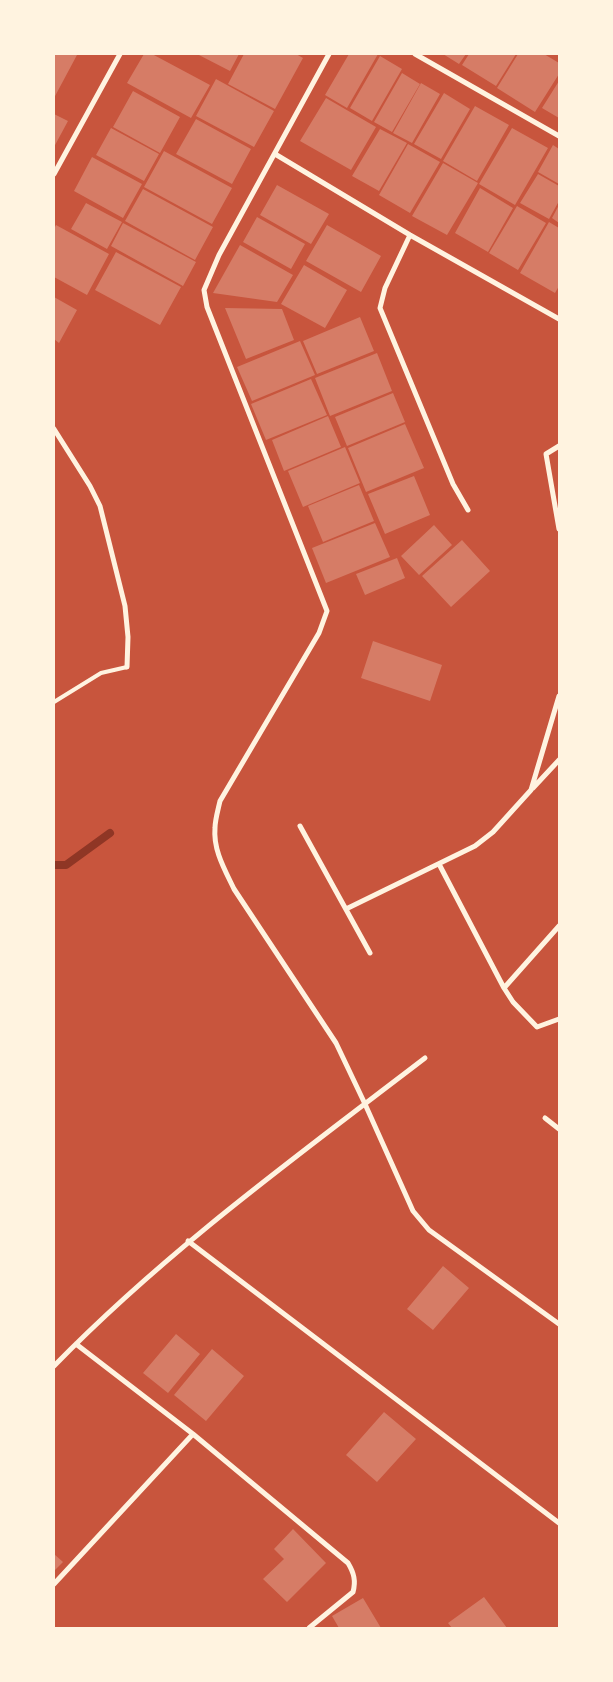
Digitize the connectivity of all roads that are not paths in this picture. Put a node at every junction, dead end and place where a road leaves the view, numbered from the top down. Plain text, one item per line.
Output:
1 (120, 54) edge
2 (329, 54) edge
3 (415, 54) edge
4 (559, 136) edge
5 (275, 154) junction
6 (54, 174) edge
7 (410, 235) junction
8 (559, 319) edge
9 (54, 430) edge
10 (559, 446) edge
11 (552, 490) junction
12 (559, 497) edge
13 (468, 510) dead end
14 (559, 529) edge
15 (127, 667) joint
16 (559, 696) edge
17 (54, 702) edge
18 (559, 760) edge
19 (531, 790) junction
20 (300, 826) dead end
21 (439, 864) junction
22 (346, 909) junction
23 (559, 926) edge
24 (370, 953) dead end
25 (504, 988) junction
26 (559, 1019) edge
27 (425, 1058) dead end
28 (365, 1104) junction
29 (545, 1118) dead end
30 (559, 1129) edge
31 (188, 1241) junction
32 (559, 1324) edge
33 (76, 1344) junction
34 (54, 1366) edge
35 (193, 1434) junction
36 (559, 1523) edge
37 (54, 1584) edge
38 (309, 1628) edge

1 - 6 street
2 - 5 street
3 - 4 street
5 - 7 street
5 - 28 street
7 - 8 street
7 - 13 street
9 - 15 street
10 - 11 street
11 - 12 street
11 - 14 street
15 - 17 lane
16 - 19 street
18 - 19 street
19 - 21 street
20 - 22 street
21 - 22 street
21 - 25 street
22 - 24 street
23 - 25 street
25 - 26 street
27 - 28 street
28 - 31 street
28 - 32 street
29 - 30 street
31 - 33 street
31 - 36 street
33 - 34 street
33 - 35 street
35 - 37 street
35 - 38 street

